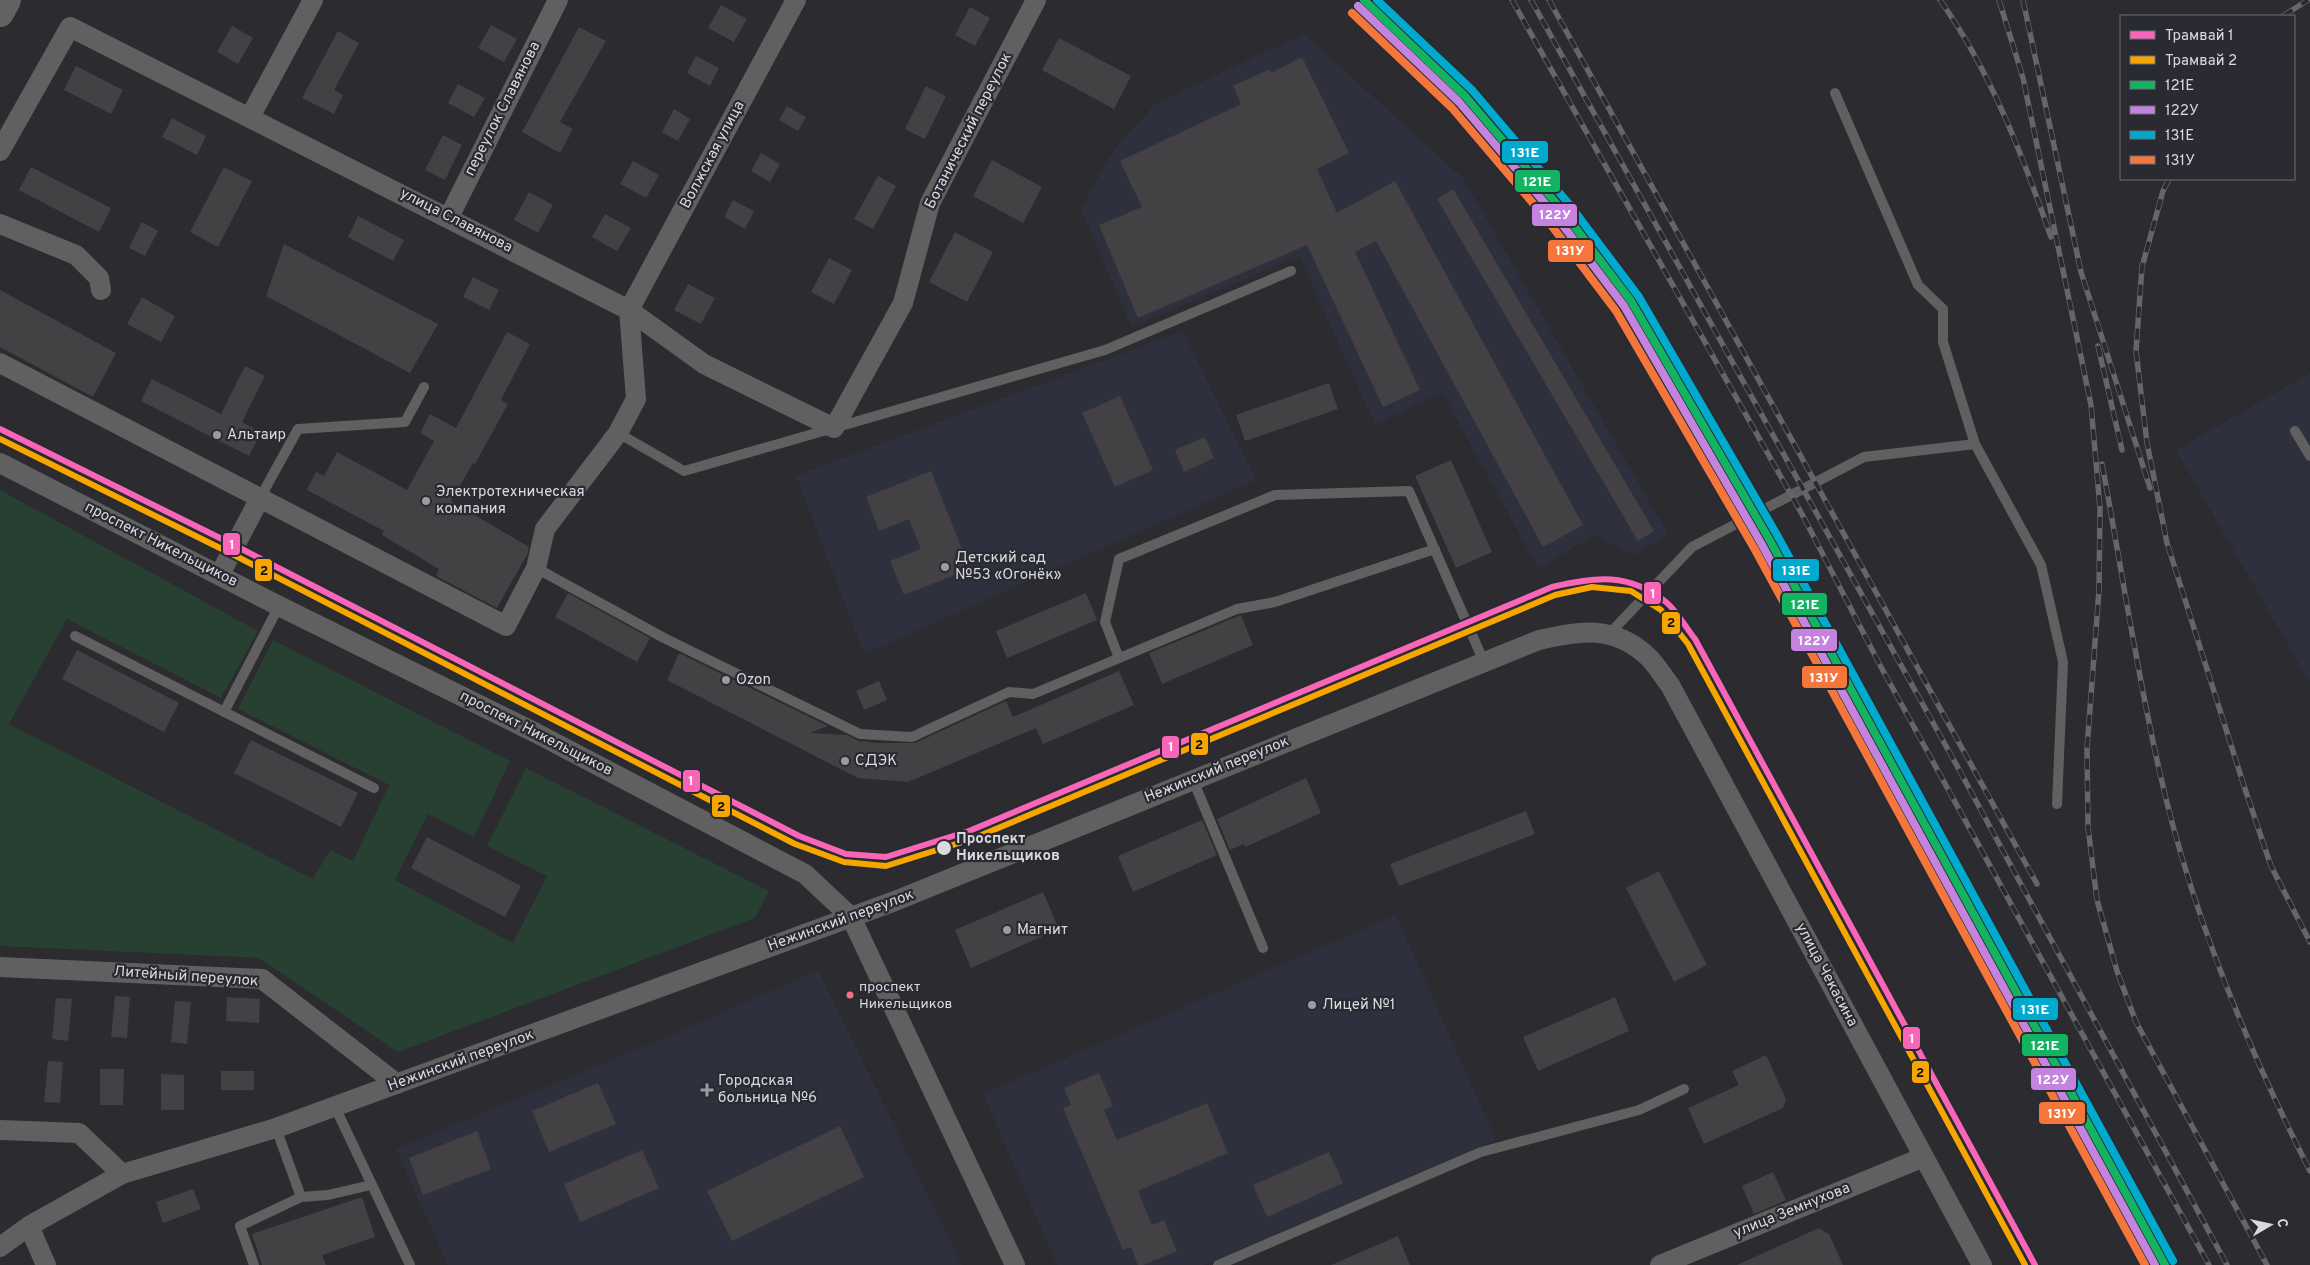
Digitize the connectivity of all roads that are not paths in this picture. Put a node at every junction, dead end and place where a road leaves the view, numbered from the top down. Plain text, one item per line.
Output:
1 (7, 0) edge
2 (313, 0) edge
3 (558, 0) edge
4 (796, 0) edge
5 (1036, 0) edge
6 (0, 13) edge
7 (1835, 93) dead end
8 (250, 118) junction
9 (0, 151) edge
10 (449, 217) junction
11 (0, 224) edge
12 (1291, 270) dead end
13 (101, 290) dead end
14 (629, 310) junction
15 (0, 363) edge
16 (424, 387) dead end
17 (834, 428) junction
18 (2295, 431) dead end
19 (618, 433) junction
20 (1975, 444) junction
21 (2310, 456) edge
22 (0, 463) edge
23 (260, 498) junction
24 (1435, 549) junction
25 (536, 568) junction
26 (220, 574) junction
27 (280, 606) junction
28 (1610, 633) junction
29 (75, 636) dead end
30 (1119, 658) junction
31 (1484, 662) junction
32 (1670, 684) joint
33 (224, 712) junction
34 (1193, 780) junction
35 (374, 788) dead end
36 (2057, 804) dead end
37 (851, 917) junction
38 (1263, 948) dead end
39 (0, 967) edge
40 (397, 1084) junction
41 (1684, 1089) dead end
42 (335, 1107) junction
43 (276, 1128) junction
44 (0, 1130) edge
45 (1924, 1157) junction
46 (122, 1174) junction
47 (371, 1185) junction
48 (301, 1197) junction
49 (28, 1226) junction
50 (0, 1247) edge
51 (46, 1265) edge
52 (254, 1265) edge
53 (410, 1265) edge
54 (1015, 1265) edge
55 (1218, 1265) edge
56 (1660, 1265) edge
57 (1982, 1265) edge

1 - 6 main road
2 - 8 street
3 - 10 street, переулок Славянова
4 - 14 street, Волжская улица
5 - 17 street, Ботанический переулок
7 - 20 lane
8 - 9 street, улица Славянова
8 - 10 street, улица Славянова
10 - 14 street, улица Славянова
11 - 13 street
12 - 17 lane
14 - 17 street, улица Славянова
14 - 19 street
15 - 23 street
16 - 23 lane
17 - 19 lane
18 - 21 lane
19 - 25 street
20 - 28 lane
20 - 36 lane
22 - 26 street, проспект Никельщиков
23 - 25 street
23 - 26 street
24 - 30 lane
24 - 30 lane
24 - 31 lane
25 - 30 lane
26 - 27 street, проспект Никельщиков
27 - 33 lane
27 - 37 street, проспект Никельщиков
28 - 31 street, Нежинский переулок
28 - 32 street, Нежинский переулок
29 - 33 lane
31 - 34 street, Нежинский переулок
32 - 45 street, улица Чекасина
33 - 35 lane
34 - 37 street, Нежинский переулок
34 - 38 lane
37 - 40 street, Нежинский переулок
37 - 54 street, проспект Никельщиков
39 - 40 street, Литейный переулок
40 - 42 street, Нежинский переулок
41 - 55 lane
42 - 43 street, Нежинский переулок
42 - 47 lane
43 - 46 street, Нежинский переулок
43 - 48 lane
44 - 46 street
45 - 56 street, улица Земнухова
45 - 57 street, улица Чекасина
46 - 49 street, Нежинский переулок
47 - 48 lane
47 - 53 lane
48 - 52 lane
49 - 50 street, Нежинский переулок
49 - 51 street

